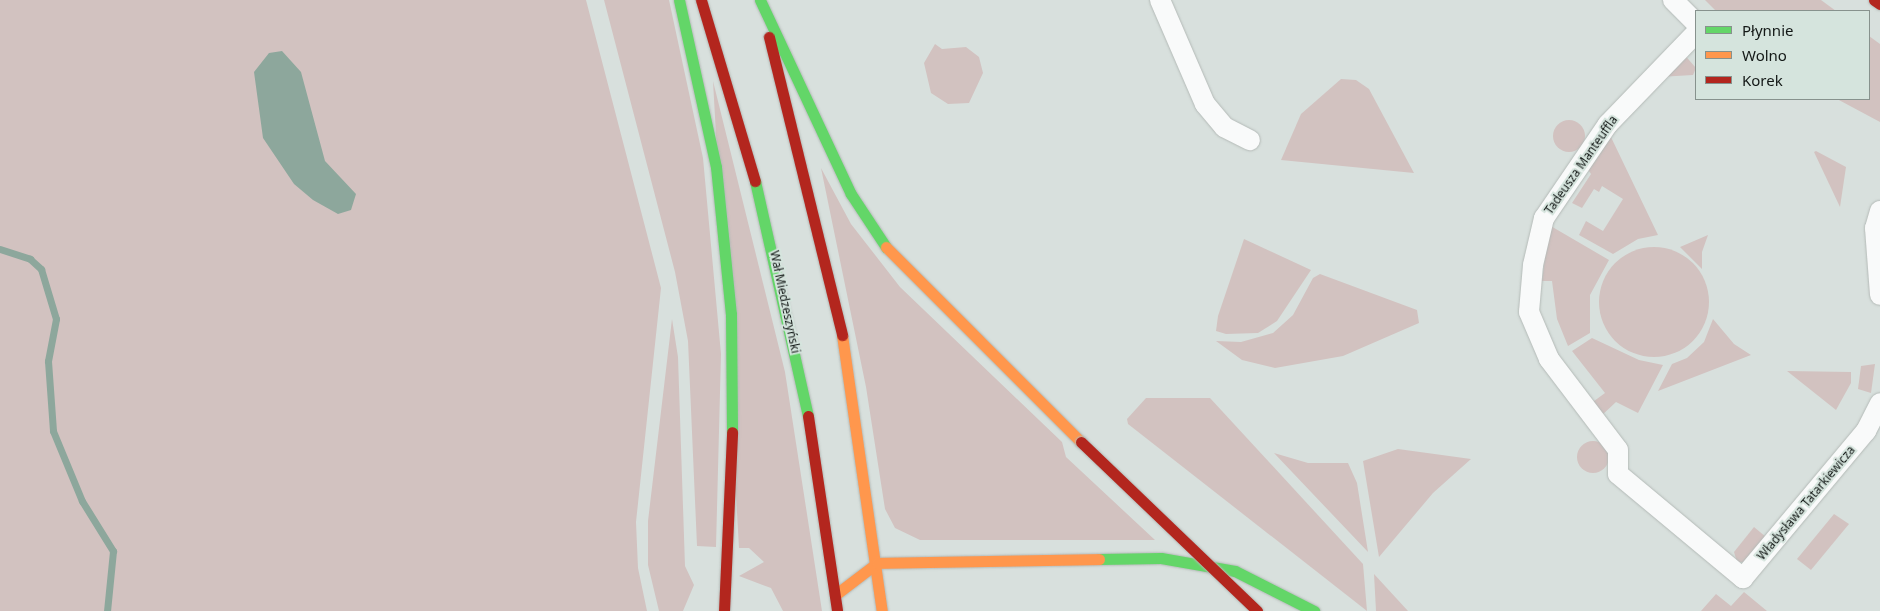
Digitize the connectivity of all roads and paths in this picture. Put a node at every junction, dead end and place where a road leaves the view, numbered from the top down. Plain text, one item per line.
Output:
1 (679, 0) edge
2 (702, 0) edge
3 (759, 0) edge
4 (1160, 0) edge
5 (1674, 0) edge
6 (1874, 0) edge
7 (1880, 4) edge
8 (1695, 22) edge
9 (1695, 34) edge
10 (1250, 140) dead end
11 (1880, 212) edge
12 (1880, 295) edge
13 (1880, 403) edge
14 (1722, 561) joint
15 (877, 563) junction
16 (835, 595) junction
17 (724, 611) edge
18 (836, 611) edge
19 (882, 611) edge
20 (1257, 611) edge
21 (1314, 611) edge

1 - 17 main road
2 - 16 main road, Wał Miedzeszyński
3 - 15 main road
3 - 20 main road, bridge
4 - 10 street
5 - 8 street
6 - 7 main road
9 - 14 street, Tadeusza Manteuffla
11 - 12 street
13 - 14 street, Władysława Tatarkiewicza
15 - 16 main road
15 - 19 main road
15 - 21 main road
16 - 18 main road, Wał Miedzeszyński

